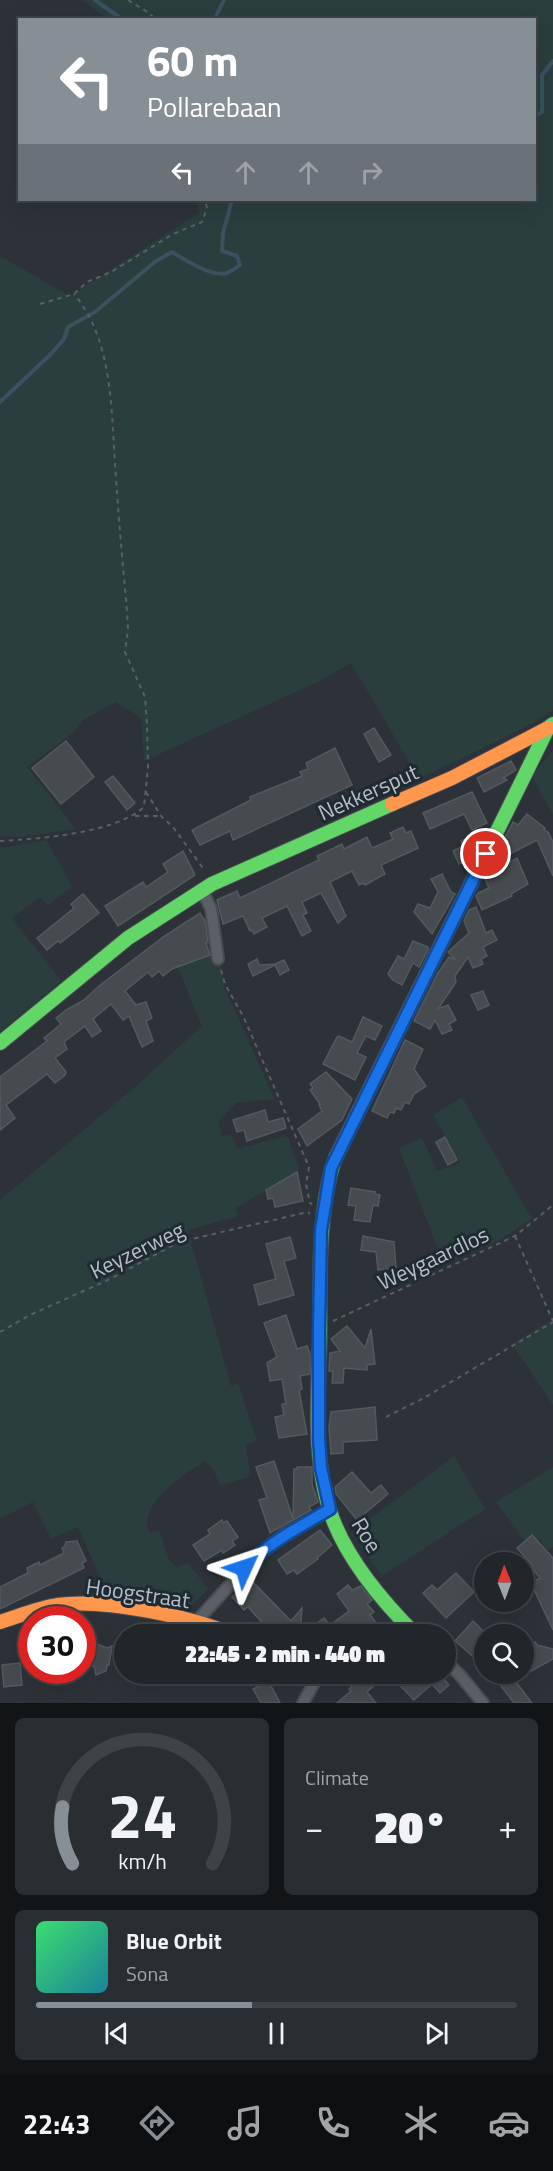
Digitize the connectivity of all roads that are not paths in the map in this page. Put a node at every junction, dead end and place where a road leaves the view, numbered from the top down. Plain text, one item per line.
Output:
1 (550, 726) edge
2 (207, 887) junction
3 (218, 959) road end
4 (0, 1043) edge
5 (330, 1509) junction
6 (0, 1622) edge
7 (196, 1622) junction
8 (202, 1624) edge
9 (406, 1624) edge
10 (456, 1671) edge
11 (315, 1684) edge
12 (303, 1703) edge
13 (483, 1703) edge

1 - 2 street, Nekkersput
1 - 5 street
2 - 3 street
2 - 4 street, Nekkersput
5 - 7 street, Roe
5 - 9 street, Roe
6 - 7 street, Hoogstraat
7 - 8 street, Hoogstraat
10 - 13 street
11 - 12 street

